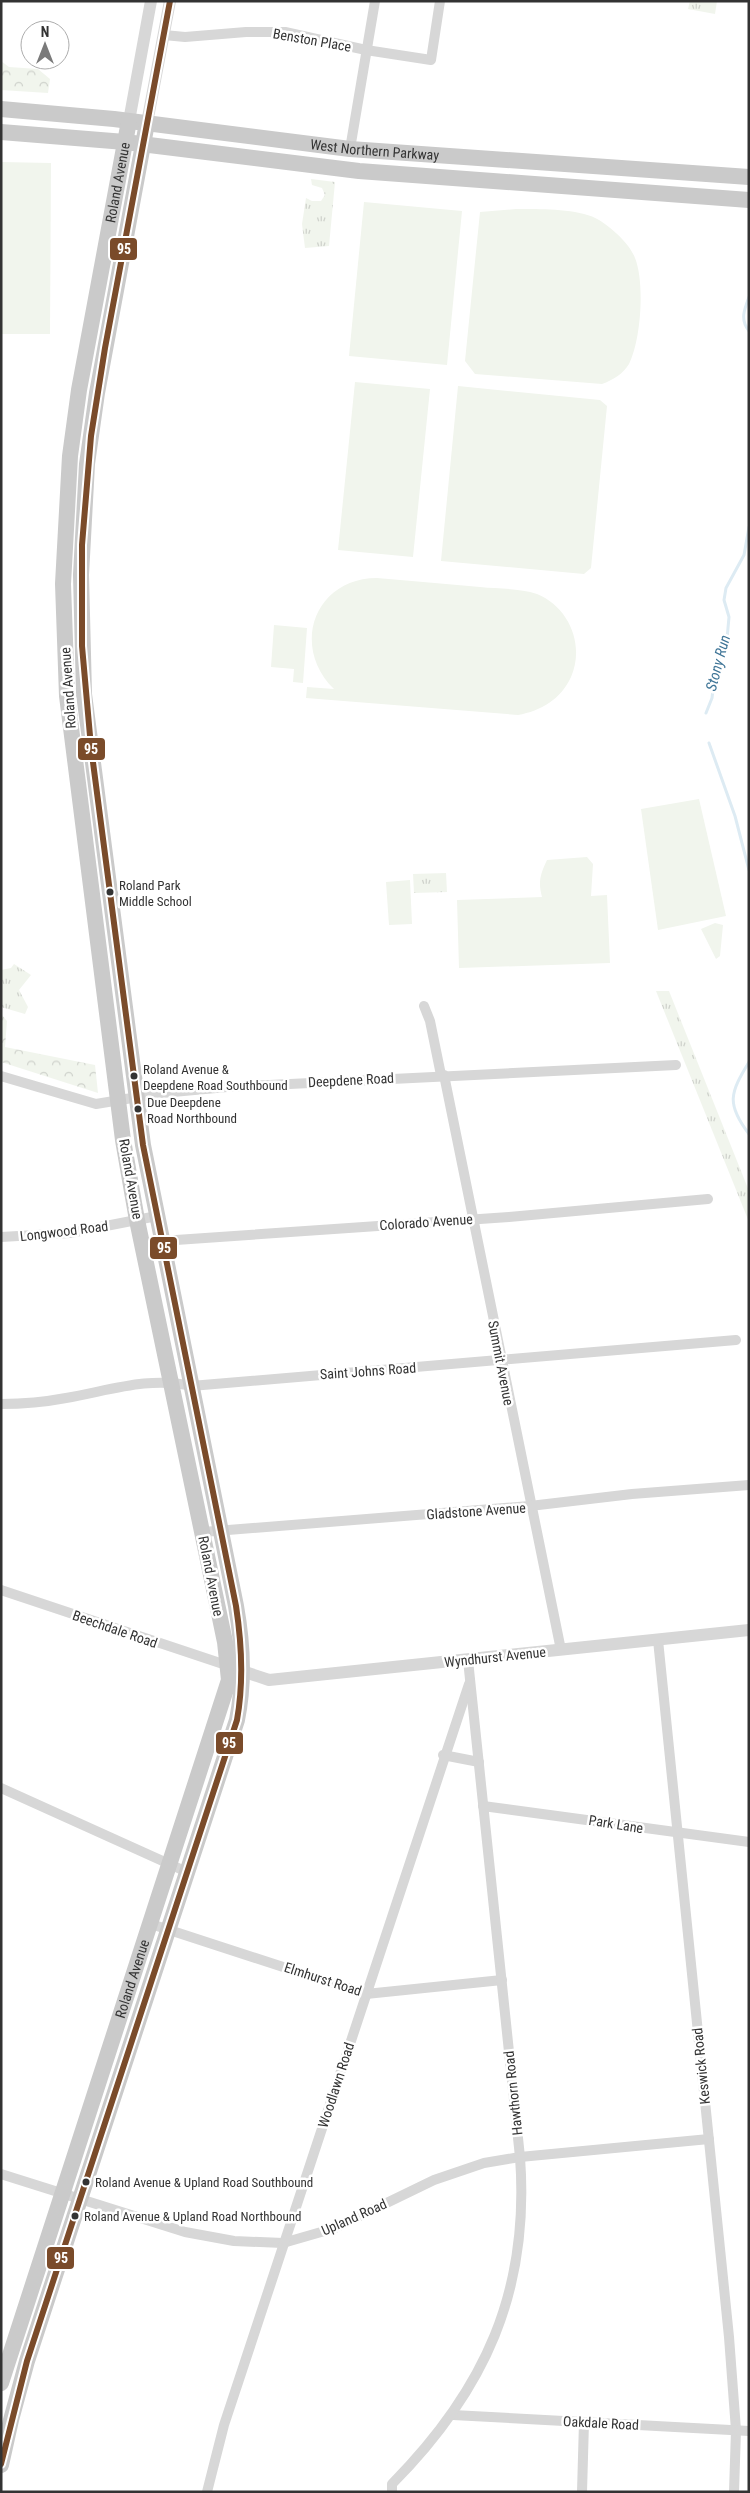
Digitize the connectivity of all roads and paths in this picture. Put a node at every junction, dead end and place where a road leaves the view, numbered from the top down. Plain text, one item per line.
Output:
1 (151, 1) edge
2 (170, 1) edge
3 (375, 1) edge
4 (440, 1) edge
5 (164, 35) junction
6 (366, 50) junction
7 (1, 109) edge
8 (129, 121) junction
9 (147, 123) junction
10 (1, 132) edge
11 (125, 142) junction
12 (143, 144) junction
13 (350, 149) junction
14 (749, 177) edge
15 (749, 200) edge
16 (424, 1006) dead end
17 (676, 1065) dead end
18 (443, 1075) junction
19 (1, 1076) edge
20 (136, 1098) junction
21 (118, 1101) junction
22 (708, 1199) dead end
23 (157, 1216) junction
24 (472, 1219) junction
25 (137, 1220) junction
26 (1, 1237) edge
27 (162, 1243) junction
28 (144, 1247) junction
29 (736, 1340) dead end
30 (501, 1362) junction
31 (172, 1382) junction
32 (191, 1386) junction
33 (1, 1404) edge
34 (749, 1485) edge
35 (530, 1506) junction
36 (221, 1530) junction
37 (203, 1532) junction
38 (1, 1590) edge
39 (749, 1630) edge
40 (658, 1640) junction
41 (561, 1650) junction
42 (468, 1660) junction
43 (236, 1669) junction
44 (470, 1680) junction
45 (444, 1755) junction
46 (479, 1762) junction
47 (1, 1788) edge
48 (483, 1806) junction
49 (676, 1833) junction
50 (749, 1842) edge
51 (170, 1865) junction
52 (187, 1872) junction
53 (150, 1924) junction
54 (169, 1930) junction
55 (502, 1980) junction
56 (366, 1994) junction
57 (709, 2139) junction
58 (520, 2157) junction
59 (1, 2174) edge
60 (61, 2194) junction
61 (80, 2200) junction
62 (283, 2243) junction
63 (1, 2383) edge
64 (453, 2415) junction
65 (6, 2419) edge
66 (584, 2422) junction
67 (736, 2430) junction
68 (749, 2431) edge
69 (1, 2465) edge
70 (392, 2488) edge
71 (207, 2492) edge
72 (383, 2492) edge
73 (582, 2492) edge
74 (734, 2492) edge

1 - 8 street, Roland Avenue
2 - 5 street, Roland Avenue
3 - 6 street
4 - 6 street, Benston Place
5 - 6 street, Benston Place
5 - 9 street, Roland Avenue
6 - 13 street
7 - 8 main road, West Northern Parkway
8 - 9 main road, West Northern Parkway
8 - 11 main road, Roland Avenue
9 - 12 main road, Roland Avenue
9 - 13 main road, West Northern Parkway
10 - 11 main road, West Northern Parkway
11 - 12 main road, West Northern Parkway
11 - 21 main road, Roland Avenue
12 - 15 main road, West Northern Parkway
12 - 20 main road, Roland Avenue
13 - 14 main road, West Northern Parkway
16 - 18 street, Summit Avenue
17 - 18 street, Deepdene Road
18 - 20 street, Deepdene Road
18 - 24 street, Summit Avenue
19 - 21 street, Deepdene Road
20 - 21 street, Deepdene Road
20 - 23 main road, Roland Avenue
21 - 25 main road, Roland Avenue
22 - 24 street, Colorado Avenue
23 - 25 street, Longwood Road
23 - 27 main road, Roland Avenue
24 - 27 street, Colorado Avenue
24 - 30 street, Summit Avenue
25 - 26 street, Longwood Road
25 - 28 main road, Roland Avenue
27 - 28 street, Colorado Avenue
27 - 32 main road, Roland Avenue
28 - 31 main road, Roland Avenue
29 - 30 street, Saint Johns Road
30 - 32 street, Saint Johns Road
30 - 35 street, Summit Avenue
31 - 32 street, Saint Johns Road
31 - 33 street, Saint Johns Road
31 - 37 main road, Roland Avenue
32 - 36 main road, Roland Avenue
34 - 35 street, Gladstone Avenue
35 - 36 street, Gladstone Avenue
35 - 41 street, Summit Avenue
36 - 37 street, Gladstone Avenue
36 - 43 main road, Roland Avenue
37 - 43 main road, Roland Avenue
38 - 43 street, Beechdale Road
39 - 40 street, Wyndhurst Avenue
40 - 41 street, Wyndhurst Avenue
40 - 49 street, Keswick Road
41 - 42 street, Wyndhurst Avenue
42 - 43 street, Wyndhurst Avenue
42 - 44 street, Hawthorn Road
43 - 51 main road, Roland Avenue
43 - 52 main road, Roland Avenue
44 - 45 street, Woodlawn Road
44 - 46 street, Hawthorn Road
45 - 46 street
45 - 56 street, Woodlawn Road
46 - 48 street, Hawthorn Road
47 - 51 street
48 - 49 street, Park Lane
48 - 55 street, Hawthorn Road
49 - 50 street, Park Lane
49 - 57 street, Keswick Road
51 - 52 street
51 - 53 main road, Roland Avenue
52 - 54 main road, Roland Avenue
53 - 54 street, Elmhurst Road
53 - 60 main road, Roland Avenue
54 - 56 street, Elmhurst Road
54 - 61 main road, Roland Avenue
55 - 56 street, Elmhurst Road
55 - 58 street, Hawthorn Road
56 - 62 street, Woodlawn Road
57 - 58 street, Upland Road
57 - 67 street, Keswick Road
58 - 62 street, Upland Road
58 - 64 street, Hawthorn Road
59 - 60 street, Upland Road
60 - 61 street, Upland Road
60 - 63 main road, Roland Avenue
61 - 62 street, Upland Road
61 - 65 main road, Roland Avenue
62 - 71 street, Woodlawn Road
64 - 66 street, Oakdale Road
64 - 70 street, Hawthorn Road
65 - 69 main road, Roland Avenue
66 - 67 street, Oakdale Road
66 - 73 street
67 - 68 street, Oakdale Road
67 - 74 street, Keswick Road
70 - 72 street

